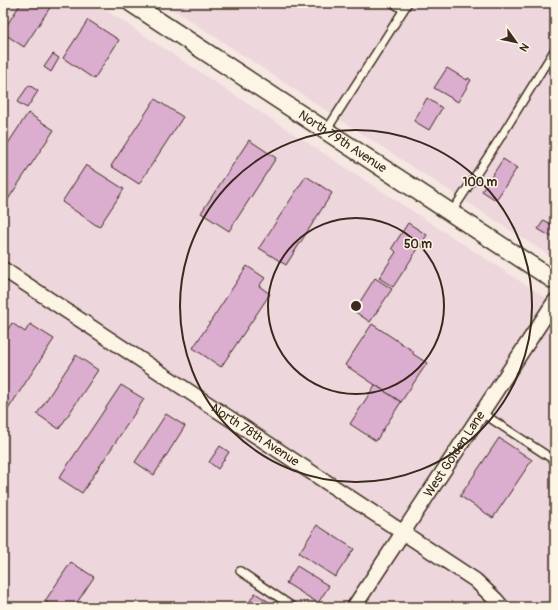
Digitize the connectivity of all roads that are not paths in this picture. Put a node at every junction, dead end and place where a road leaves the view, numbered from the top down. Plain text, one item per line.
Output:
1 (131, 3) edge
2 (393, 3) edge
3 (408, 3) edge
4 (404, 10) junction
5 (555, 49) edge
6 (326, 131) junction
7 (451, 213) junction
8 (3, 269) edge
9 (555, 281) edge
10 (555, 301) edge
11 (482, 413) junction
12 (551, 458) dead end
13 (404, 532) junction
14 (240, 571) dead end
15 (293, 607) edge
16 (354, 607) edge
17 (502, 607) edge

1 - 6 street, North 79th Avenue
2 - 4 lane
3 - 4 lane
4 - 6 lane
5 - 7 lane
6 - 7 street, North 79th Avenue
7 - 9 street, North 79th Avenue
8 - 13 street, North 78th Avenue
10 - 11 street, West Golden Lane
11 - 12 lane
11 - 13 street, West Golden Lane
13 - 16 street, West Golden Lane
13 - 17 street, North 78th Avenue
14 - 15 lane

